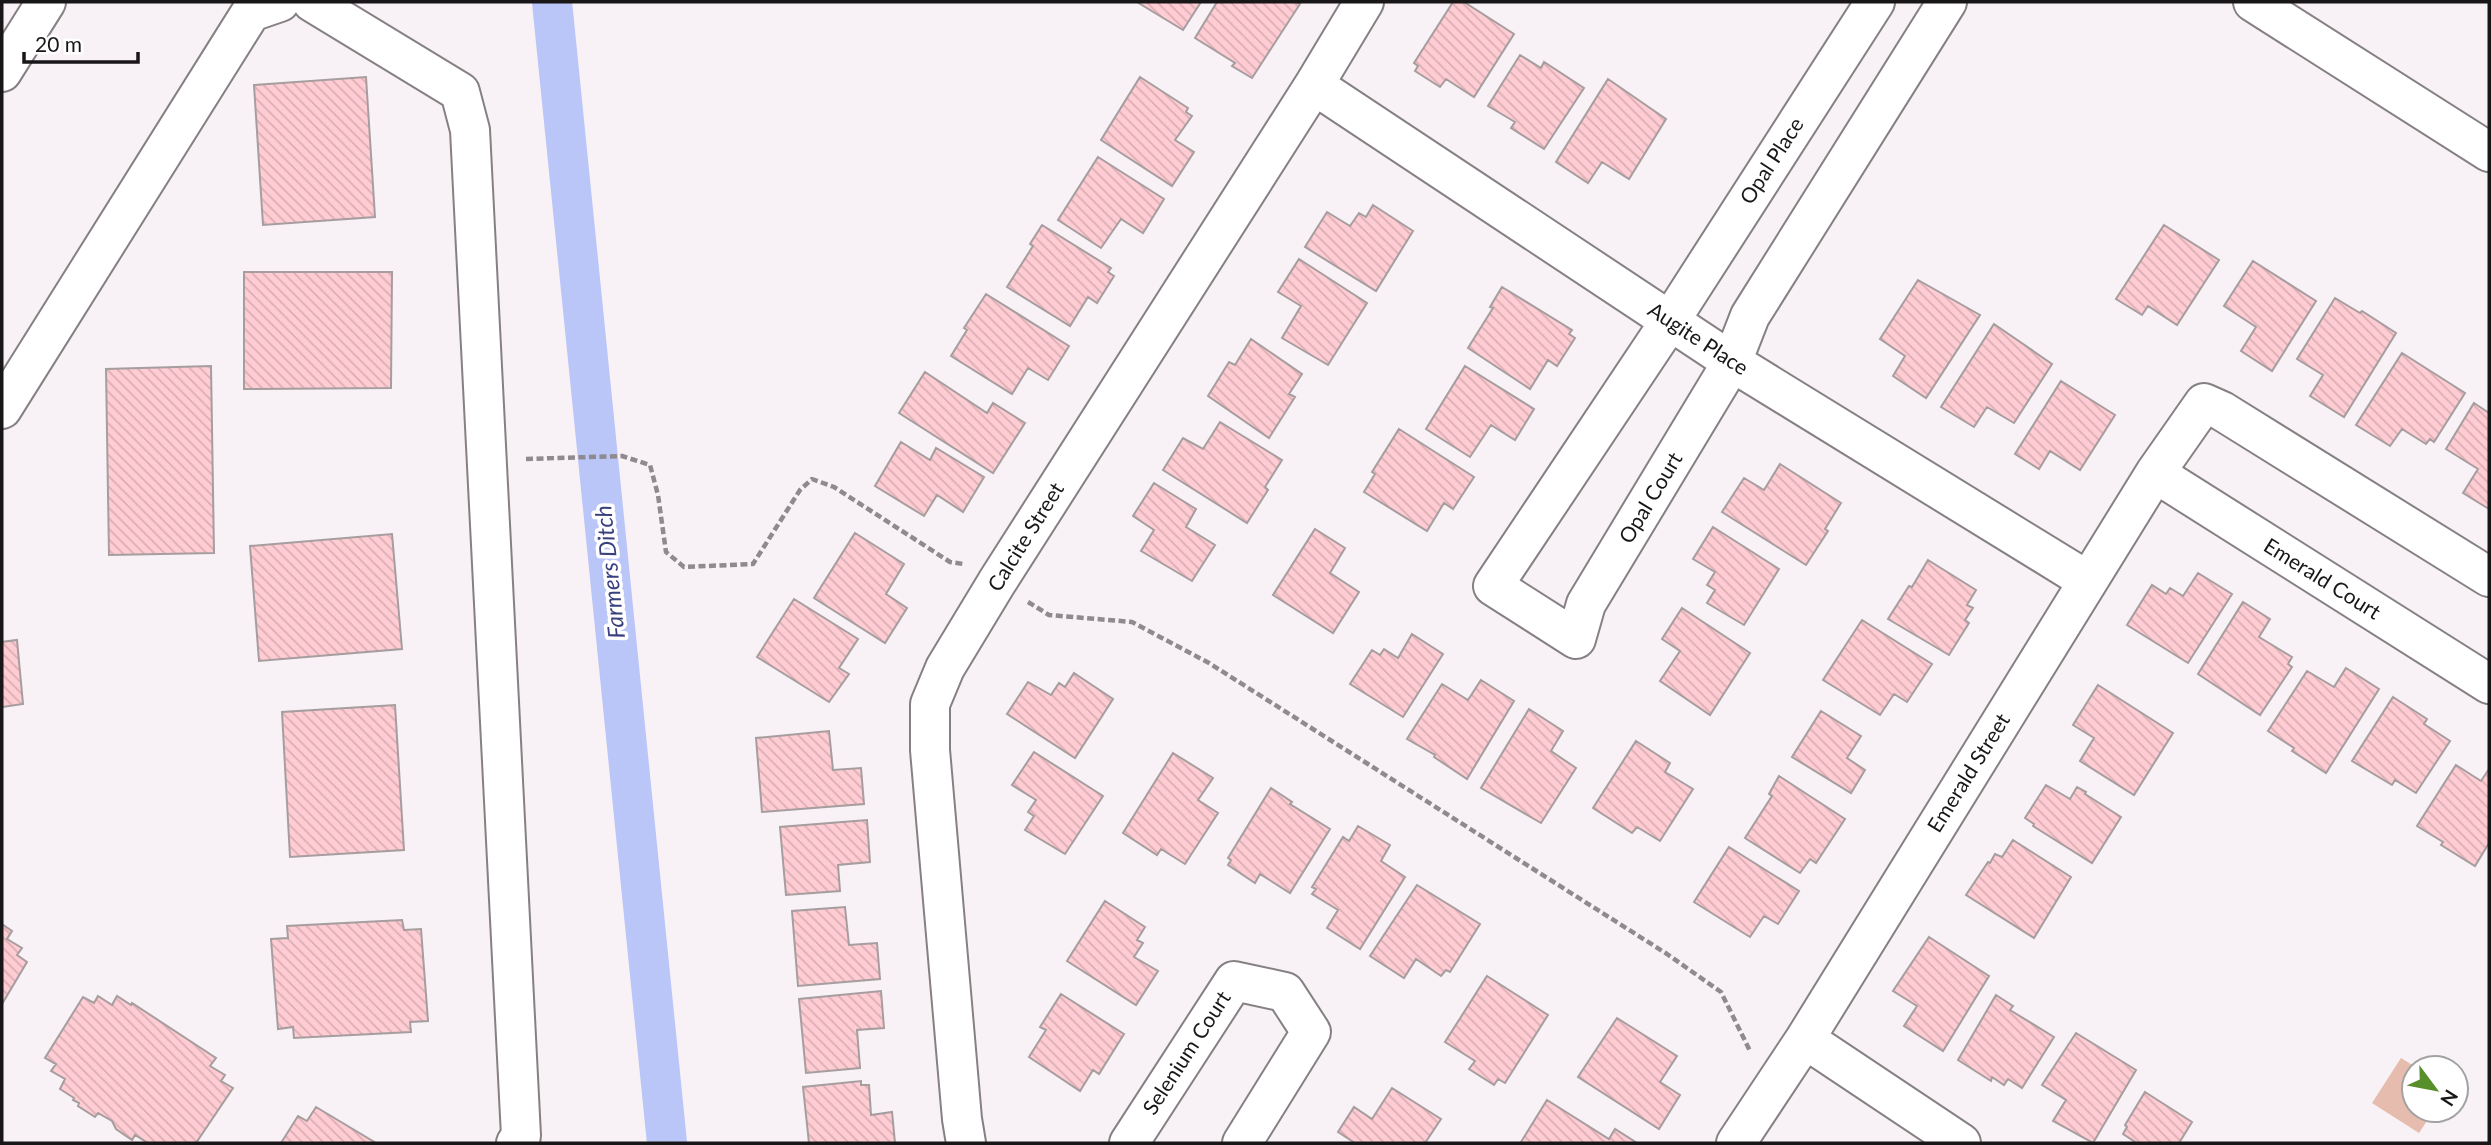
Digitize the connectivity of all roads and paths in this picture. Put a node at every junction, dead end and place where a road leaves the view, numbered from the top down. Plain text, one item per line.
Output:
1 (46, 2) edge
2 (279, 2) edge
3 (312, 2) edge
4 (1364, 2) edge
5 (1875, 2) edge
6 (1947, 2) edge
7 (2253, 2) edge
8 (2, 72) edge
9 (1314, 85) junction
10 (2489, 152) edge
11 (1670, 321) junction
12 (1732, 362) junction
13 (2, 409) edge
14 (552, 459) dead end
15 (2155, 473) junction
16 (2489, 577) edge
17 (2088, 581) junction
18 (997, 583) junction
19 (2489, 684) edge
20 (1805, 1039) junction
21 (1784, 1070) junction
22 (516, 1143) edge
23 (966, 1143) edge
24 (1129, 1143) edge
25 (1242, 1143) edge
26 (1736, 1143) edge
27 (1961, 1143) edge

1 - 8 street
2 - 13 street
3 - 22 street
4 - 9 street, Calcite Street
5 - 11 street, Opal Place
6 - 12 street, Opal Court
7 - 10 street
9 - 11 street, Augite Place
9 - 18 street, Calcite Street
11 - 12 street, Augite Place
11 - 12 street, Opal Court
12 - 17 street, Augite Place
14 - 18 path
15 - 16 street, Emerald Street
15 - 17 street, Emerald Street
15 - 19 street, Emerald Court
17 - 20 street, Emerald Street
18 - 21 path
18 - 23 street, Calcite Street
20 - 21 street, Emerald Street
20 - 27 street
21 - 26 street, Emerald Street
24 - 25 street, Selenium Court

